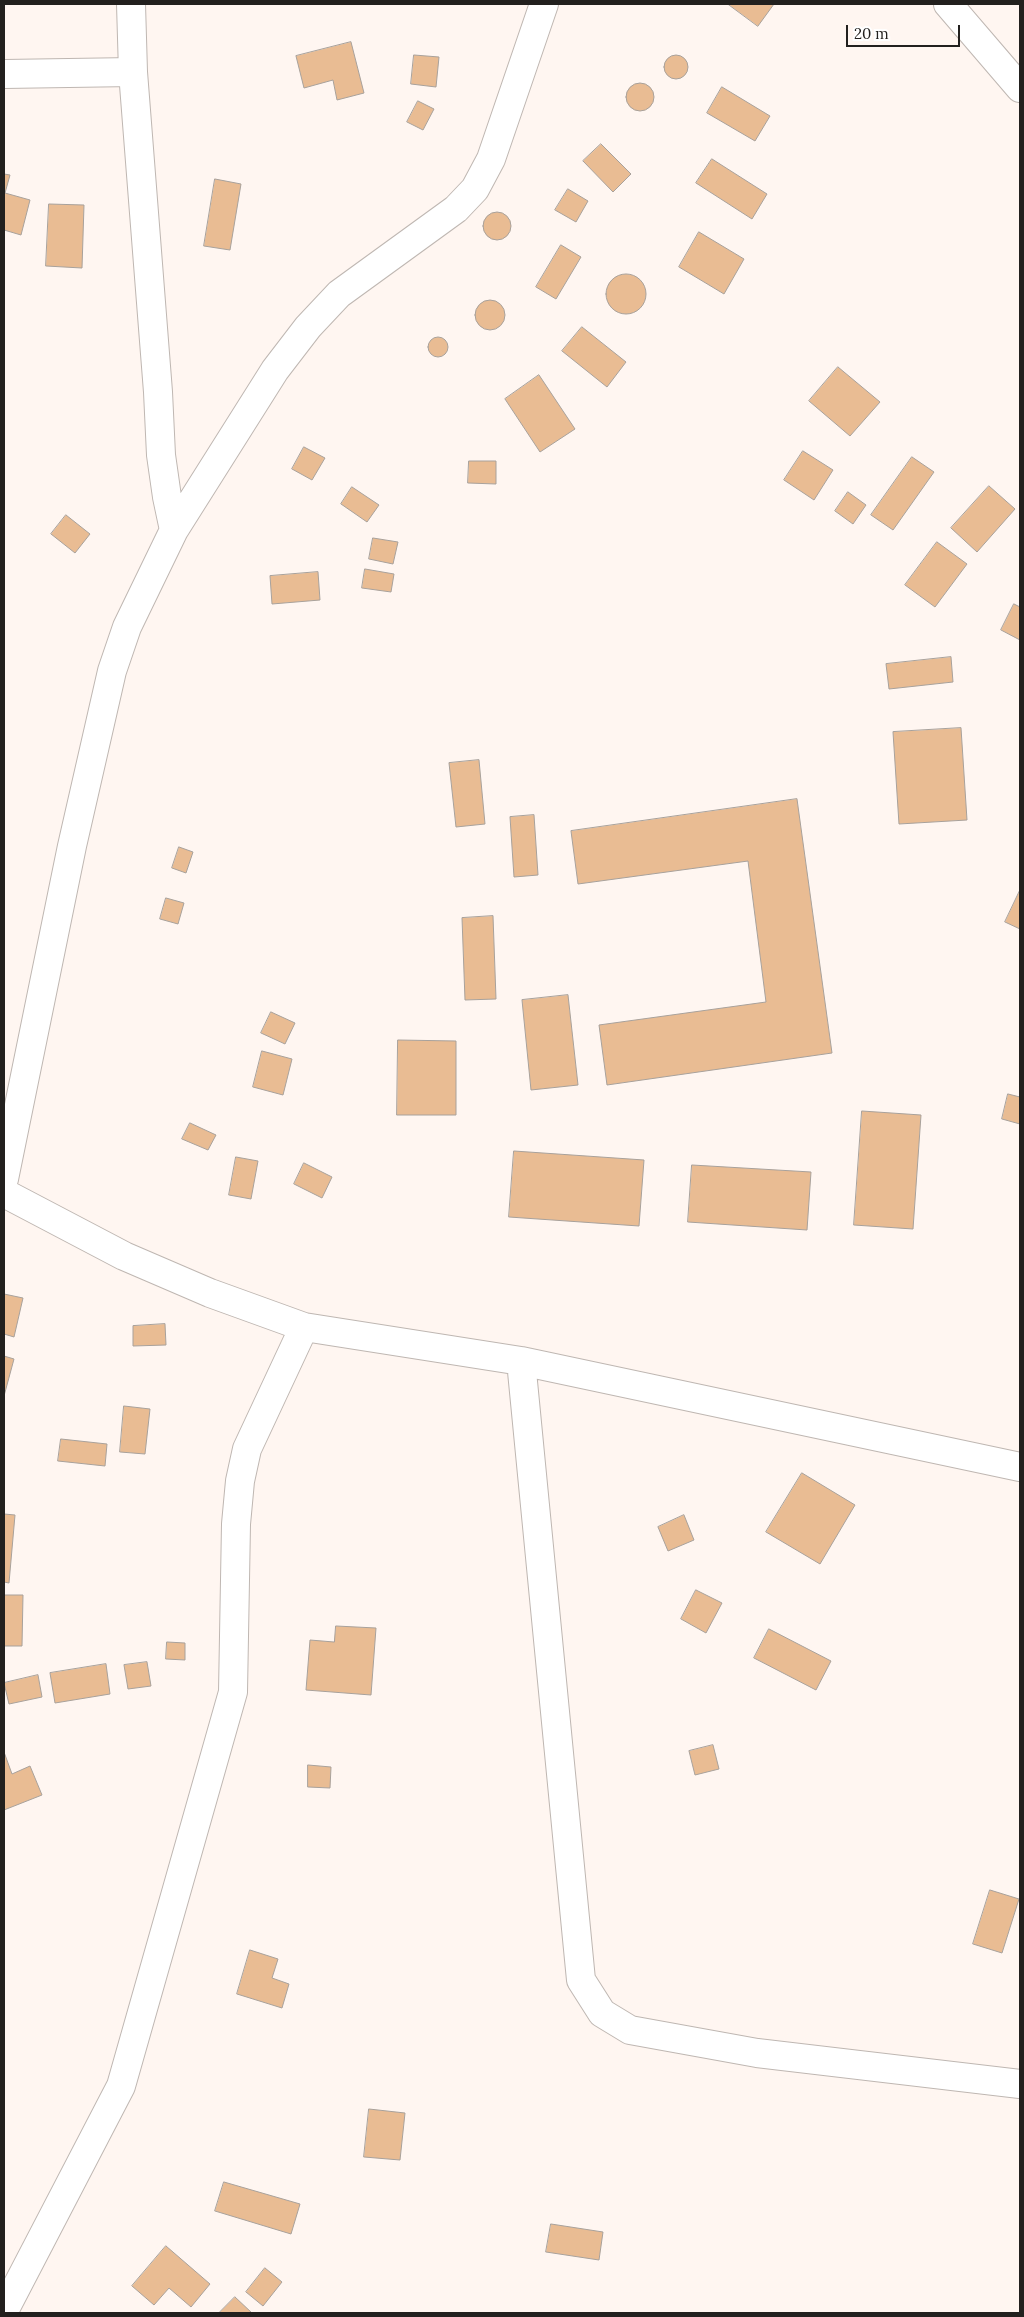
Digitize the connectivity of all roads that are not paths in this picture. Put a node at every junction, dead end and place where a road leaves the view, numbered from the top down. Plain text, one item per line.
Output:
1 (131, 4) edge
2 (544, 4) edge
3 (948, 4) edge
4 (133, 72) junction
5 (4, 74) edge
6 (1020, 88) edge
7 (174, 530) junction
8 (4, 1179) edge
9 (4, 1193) edge
10 (304, 1326) junction
11 (521, 1361) junction
12 (1020, 1467) edge
13 (1020, 2084) edge
14 (4, 2311) edge

1 - 4 street
2 - 7 street
3 - 6 street
4 - 5 street
4 - 7 street
7 - 8 street
9 - 10 street
10 - 11 street
10 - 14 street
11 - 12 street
11 - 13 street

